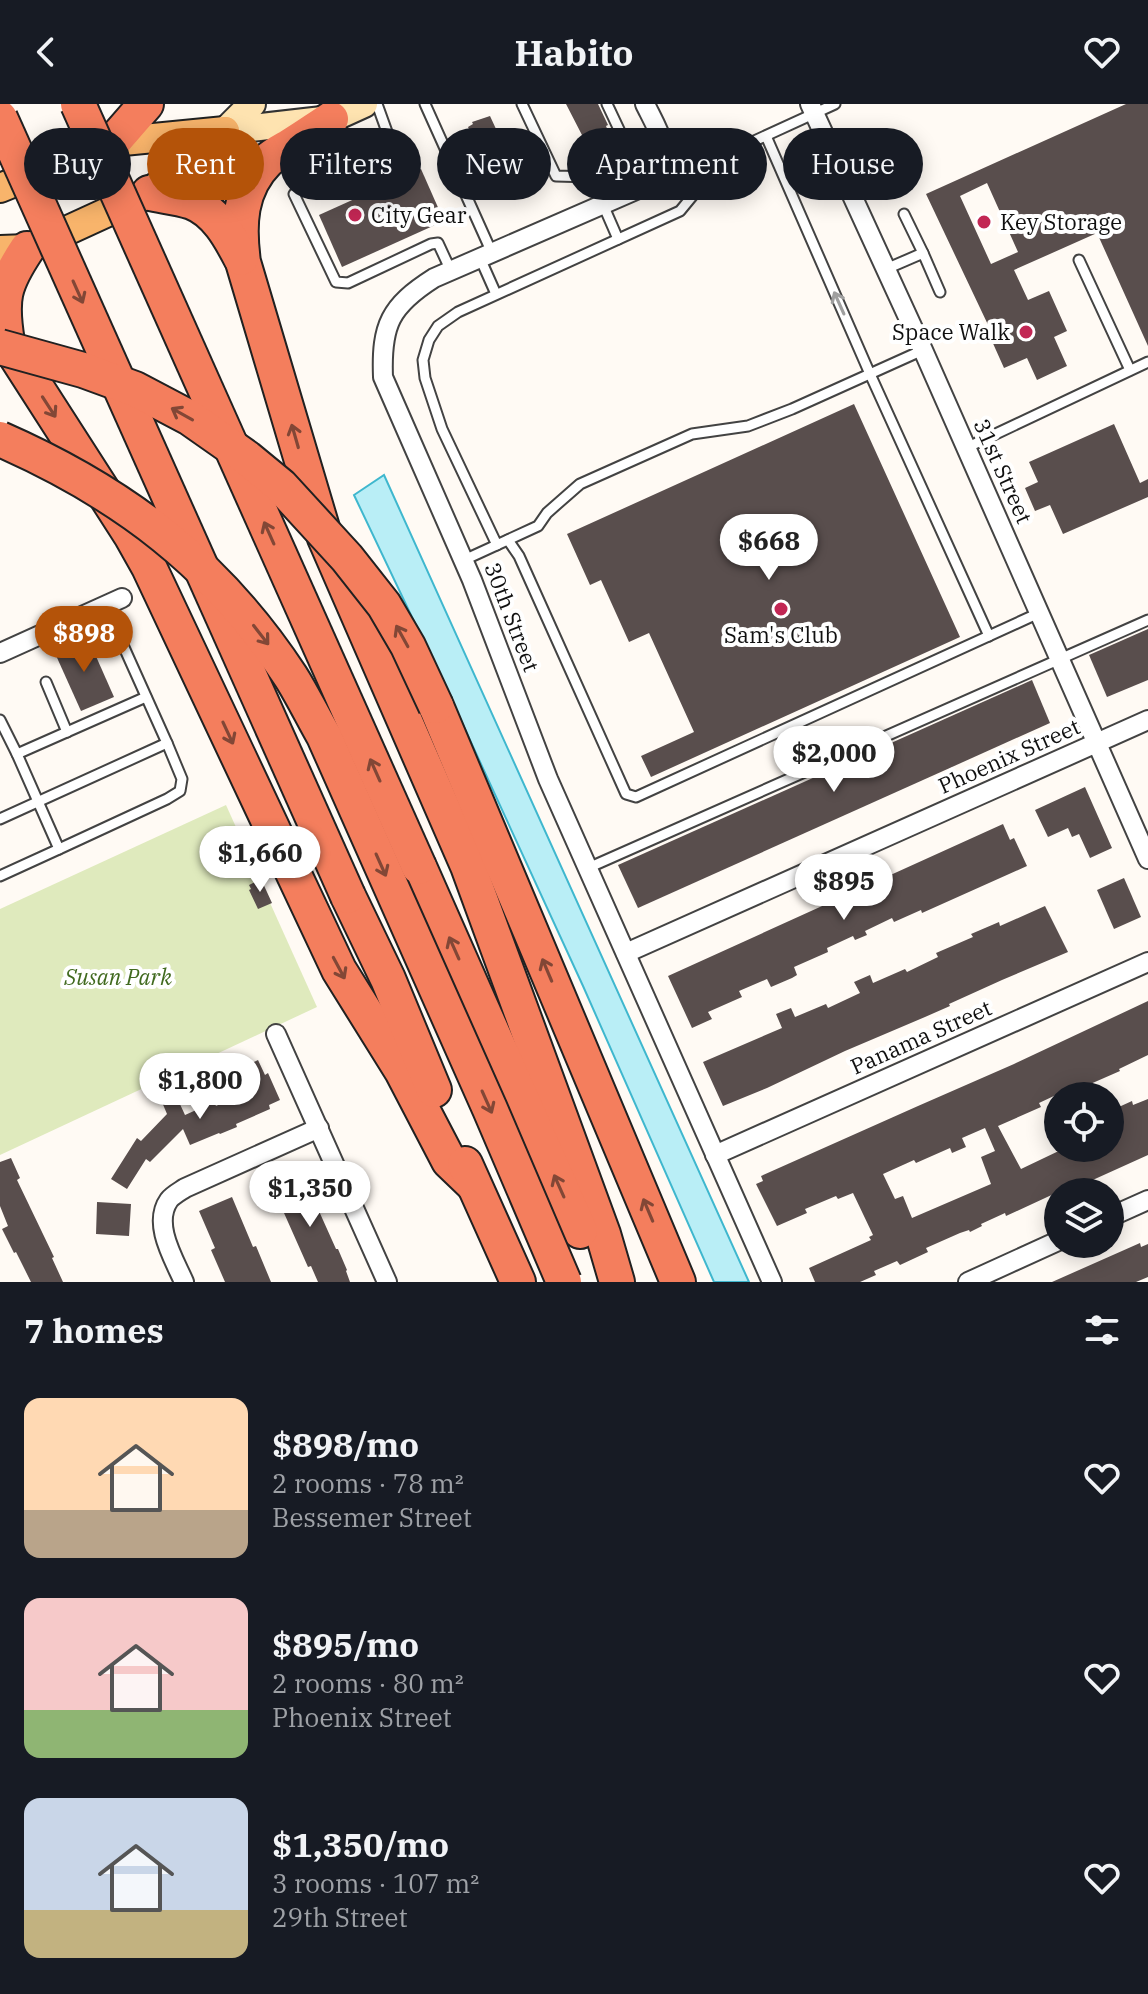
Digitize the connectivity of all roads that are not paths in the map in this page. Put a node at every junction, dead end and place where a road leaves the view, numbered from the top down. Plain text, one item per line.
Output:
1 (78, 104) edge
2 (146, 104) edge
3 (252, 104) edge
4 (364, 104) edge
5 (377, 104) edge
6 (425, 104) edge
7 (522, 104) edge
8 (607, 104) edge
9 (645, 104) edge
10 (835, 104) edge
11 (812, 109) edge
12 (0, 118) edge
13 (331, 119) junction
14 (125, 128) edge
15 (228, 128) edge
16 (252, 128) edge
17 (618, 128) edge
18 (767, 135) edge
19 (767, 138) edge
20 (567, 176) edge
21 (24, 178) edge
22 (0, 188) edge
23 (147, 194) edge
24 (184, 200) edge
25 (601, 200) edge
26 (689, 200) edge
27 (603, 204) junction
28 (904, 214) dead end
29 (618, 239) junction
30 (13, 250) edge
31 (923, 253) junction
32 (486, 255) junction
33 (1079, 260) dead end
34 (243, 262) junction
35 (886, 269) junction
36 (451, 271) junction
37 (940, 292) dead end
38 (496, 294) junction
39 (2, 342) edge
40 (923, 350) junction
41 (1148, 362) edge
42 (1130, 370) junction
43 (870, 374) junction
44 (0, 439) edge
45 (966, 448) junction
46 (508, 540) junction
47 (497, 545) junction
48 (464, 560) junction
49 (114, 602) joint
50 (1039, 613) junction
51 (1148, 620) edge
52 (989, 636) junction
53 (0, 653) edge
54 (1060, 660) junction
55 (46, 682) dead end
56 (146, 697) junction
57 (0, 720) edge
58 (1148, 720) edge
59 (67, 732) junction
60 (167, 743) junction
61 (1096, 743) junction
62 (17, 754) junction
63 (39, 802) junction
64 (0, 819) edge
65 (1142, 829) edge
66 (59, 849) junction
67 (1148, 859) edge
68 (588, 868) junction
69 (0, 876) edge
70 (626, 953) junction
71 (1148, 962) edge
72 (276, 1034) dead end
73 (319, 1128) junction
74 (715, 1155) junction
75 (473, 1184) junction
76 (1148, 1200) edge
77 (1124, 1211) edge
78 (1044, 1247) edge
79 (184, 1282) edge
80 (387, 1282) edge
81 (518, 1282) edge
82 (564, 1282) edge
83 (603, 1282) edge
84 (617, 1282) edge
85 (678, 1282) edge
86 (772, 1282) edge
87 (968, 1282) edge

83 -> 1 highway, bridge
2 - 14 highway
3 - 15 main road
4 - 13 main road
5 - 36 lane
6 - 32 lane
7 - 20 lane
8 - 17 lane
9 - 27 street, 30th Street
10 - 11 lane
11 - 18 lane
11 - 35 street, 31st Street
12 -> 75 highway, bridge
13 - 16 main road
13 - 34 highway
43 -> 19 lane
21 - 22 main road
23 - 30 main road
24 - 34 highway
25 - 27 lane
26 - 29 lane
27 - 29 lane
27 - 32 street, 30th Street
28 - 31 lane
29 - 38 lane
30 - 39 highway
31 - 35 lane
31 - 37 lane
32 - 36 street, 30th Street
32 - 38 lane
33 - 42 lane
84 -> 34 highway
35 - 40 street, 31st Street
36 - 48 street, 30th Street
38 - 47 lane
39 -> 75 highway
85 -> 39 highway, bridge
40 - 43 lane
40 - 45 street, 31st Street
41 - 42 lane
42 - 45 lane
43 - 46 lane
43 - 52 lane
44 -> 82 highway, bridge
45 - 50 street, 31st Street
46 - 47 lane
46 - 52 lane
47 - 48 lane
48 - 68 street, 30th Street
49 - 53 street
49 - 56 lane
50 - 52 lane
50 - 54 street, 31st Street
51 - 54 lane
54 - 61 street, 31st Street
54 - 68 lane
55 - 59 lane
56 - 59 lane
56 - 60 lane
57 - 62 lane
58 - 61 street, Phoenix Street
59 - 62 lane
60 - 63 lane
60 - 66 lane
61 - 65 street, 31st Street
61 - 70 street, Phoenix Street
62 - 63 lane
63 - 64 lane
63 - 66 lane
65 - 67 street, 31st Street
66 - 69 lane
68 - 70 street, 30th Street
70 - 74 street, 30th Street
71 - 74 street, Panama Street
72 - 73 street
73 - 79 street
73 - 80 street
74 - 86 street, 30th Street
75 - 81 highway
76 - 77 street
78 - 87 street

